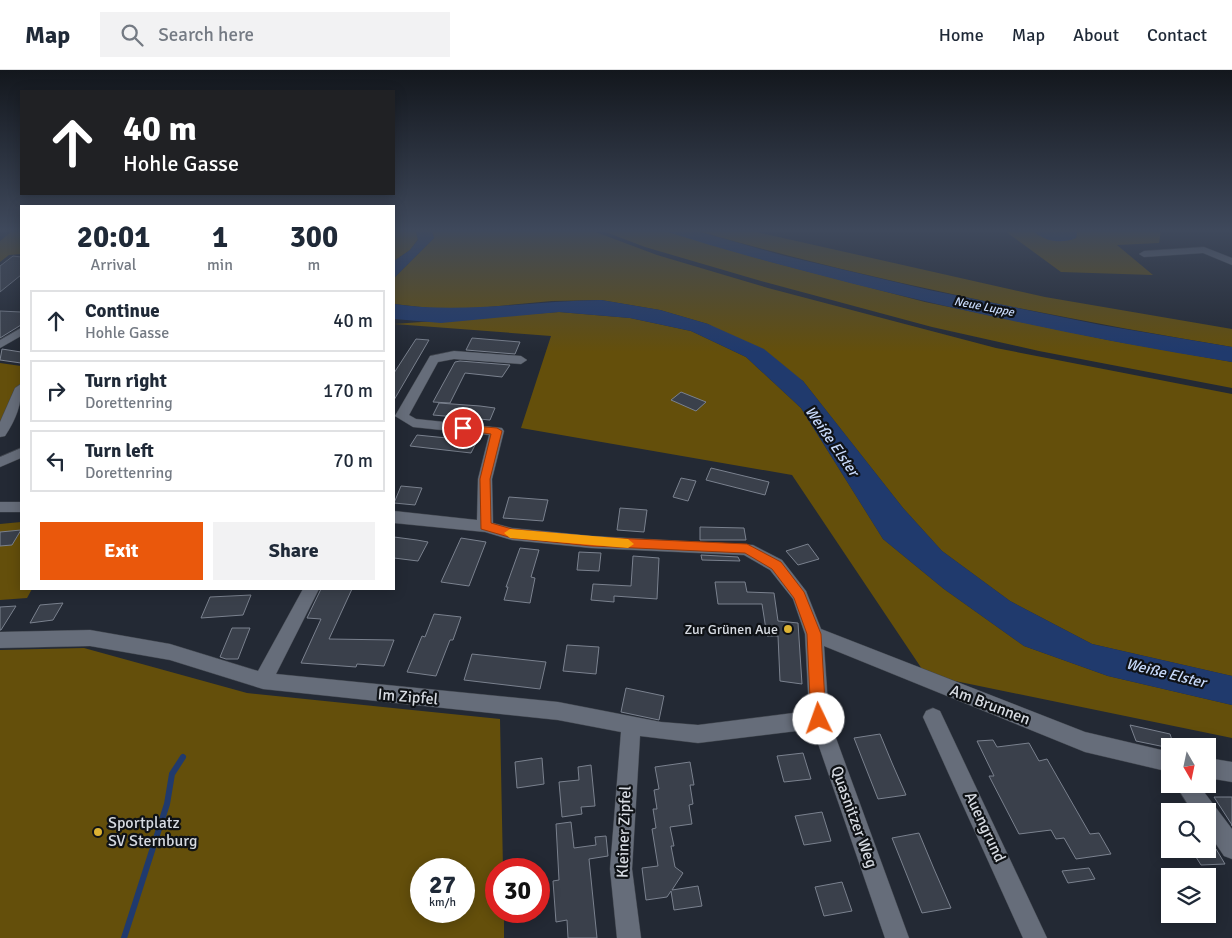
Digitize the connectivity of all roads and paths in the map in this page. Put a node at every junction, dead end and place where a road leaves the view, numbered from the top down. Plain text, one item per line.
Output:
1 (20, 332) edge
2 (0, 345) edge
3 (521, 360) dead end
4 (20, 390) edge
5 (20, 421) edge
6 (2, 430) edge
7 (20, 453) edge
8 (0, 462) edge
9 (0, 507) edge
10 (20, 507) edge
11 (395, 517) edge
12 (485, 526) junction
13 (310, 590) edge
14 (814, 634) junction
15 (0, 640) edge
16 (263, 681) junction
17 (933, 717) dead end
18 (819, 719) junction
19 (631, 725) junction
20 (1161, 761) edge
21 (1216, 769) edge
22 (1232, 772) edge
23 (1216, 826) edge
24 (1232, 848) edge
25 (629, 938) edge
26 (897, 938) edge
27 (1035, 938) edge

1 - 2 street
3 - 12 street
4 - 6 street
5 - 6 street
7 - 8 street
9 - 10 street
11 - 12 street, Quasnitzer Weg
12 - 14 street, Quasnitzer Weg
13 - 16 street
14 - 18 street, Quasnitzer Weg
14 - 20 street, Am Brunnen
15 - 16 street, Im Zipfel
16 - 19 street, Im Zipfel
17 - 27 street, Auengrund
18 - 19 street, Im Zipfel
18 - 26 street, Quasnitzer Weg
19 - 25 street, Kleiner Zipfel
21 - 22 street
23 - 24 street

